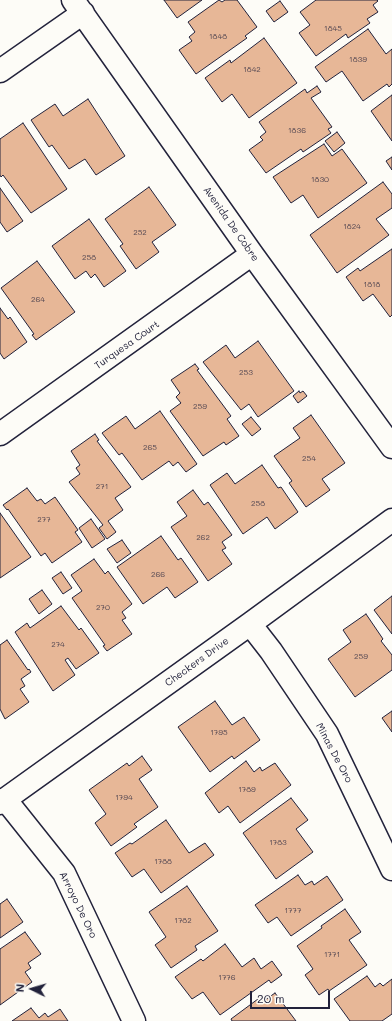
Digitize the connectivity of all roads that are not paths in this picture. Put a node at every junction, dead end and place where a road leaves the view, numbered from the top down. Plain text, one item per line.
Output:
1 (78, 7) edge
2 (0, 71) edge
3 (252, 254) junction
4 (0, 434) edge
5 (392, 447) edge
6 (392, 520) edge
7 (250, 624) junction
8 (2, 801) edge
9 (392, 869) edge
10 (134, 1021) edge

1 - 2 street
1 - 3 street, Avenida De Cobre
3 - 4 street, Turquesa Court
3 - 5 street, Avenida De Cobre
6 - 7 street, Checkers Drive
7 - 8 street, Checkers Drive
7 - 9 street, Minas De Oro
8 - 10 street, Arroyo De Oro

